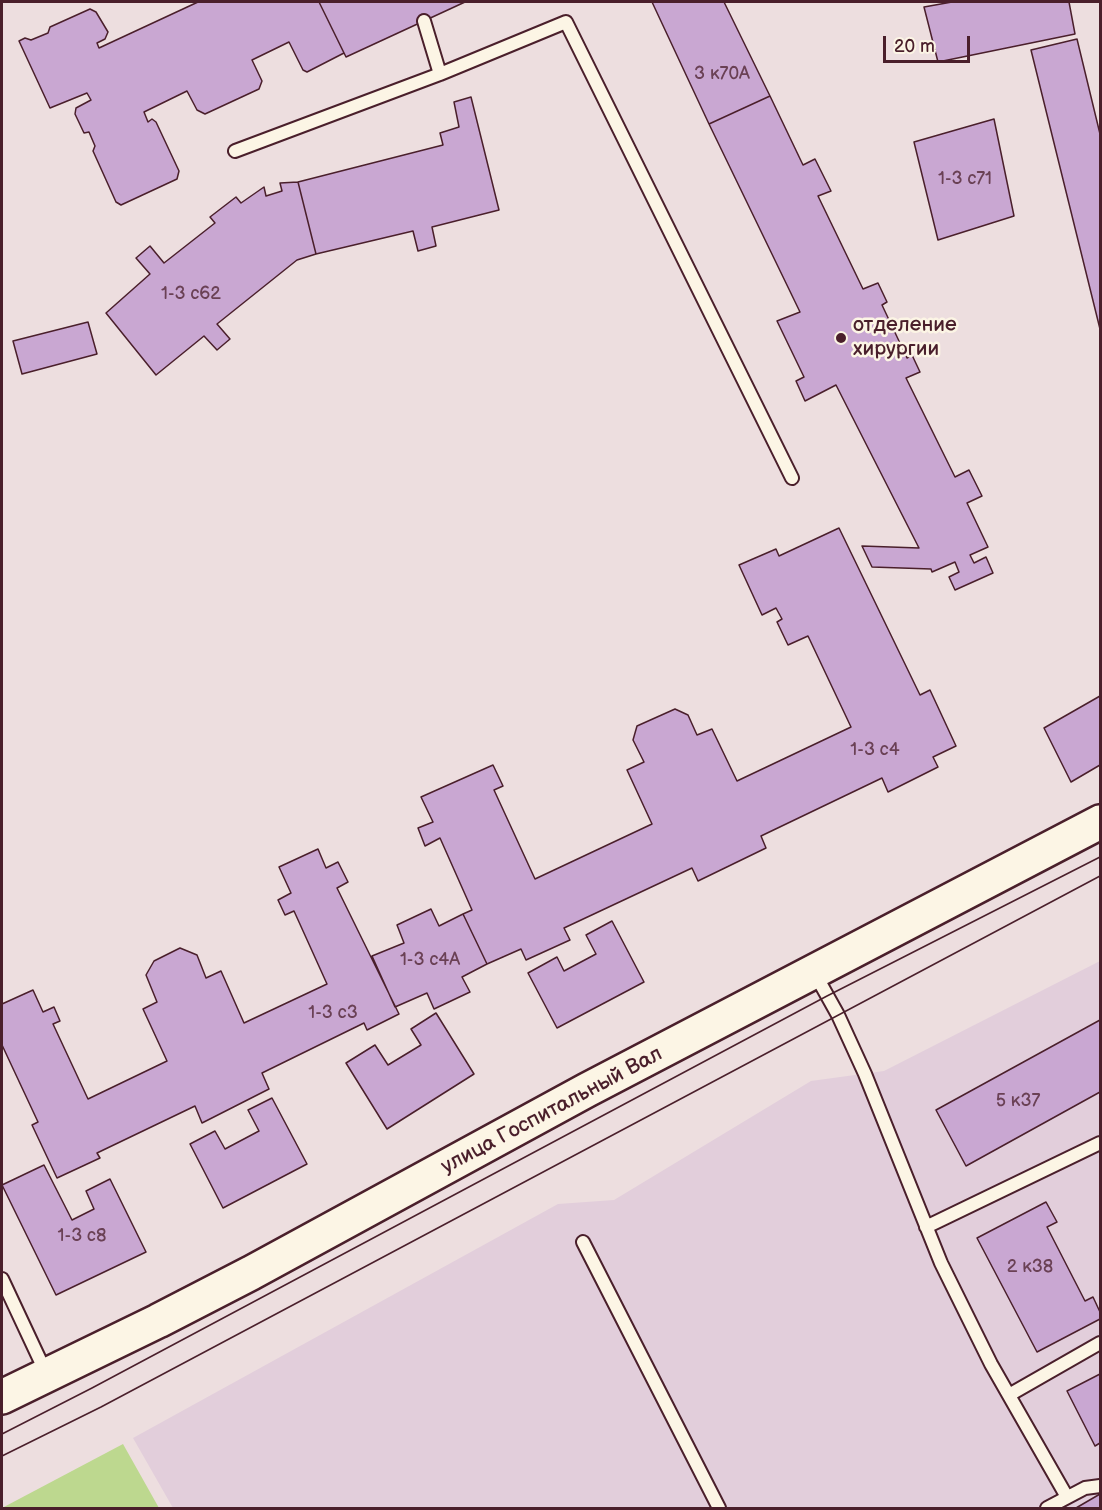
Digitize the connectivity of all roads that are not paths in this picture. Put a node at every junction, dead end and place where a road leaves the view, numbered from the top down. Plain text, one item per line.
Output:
1 (424, 21) dead end
2 (440, 74) junction
3 (235, 150) dead end
4 (792, 478) dead end
5 (1101, 822) edge
6 (814, 972) junction
7 (1101, 1143) edge
8 (926, 1227) junction
9 (584, 1242) dead end
10 (2, 1279) edge
11 (1101, 1343) edge
12 (47, 1375) junction
13 (1008, 1395) junction
14 (2, 1397) edge
15 (1101, 1486) edge
16 (1067, 1497) junction
17 (718, 1509) edge
18 (1047, 1509) edge

1 - 2 lane
2 - 3 lane
2 - 4 lane
5 - 6 main road, улица Госпитальный Вал
6 - 8 lane
6 - 12 main road, улица Госпитальный Вал
7 - 8 lane
8 - 13 lane
9 - 17 lane
10 - 12 lane
11 - 13 lane
12 - 14 main road, улица Госпитальный Вал
13 - 16 lane
15 - 16 lane
16 - 18 lane

